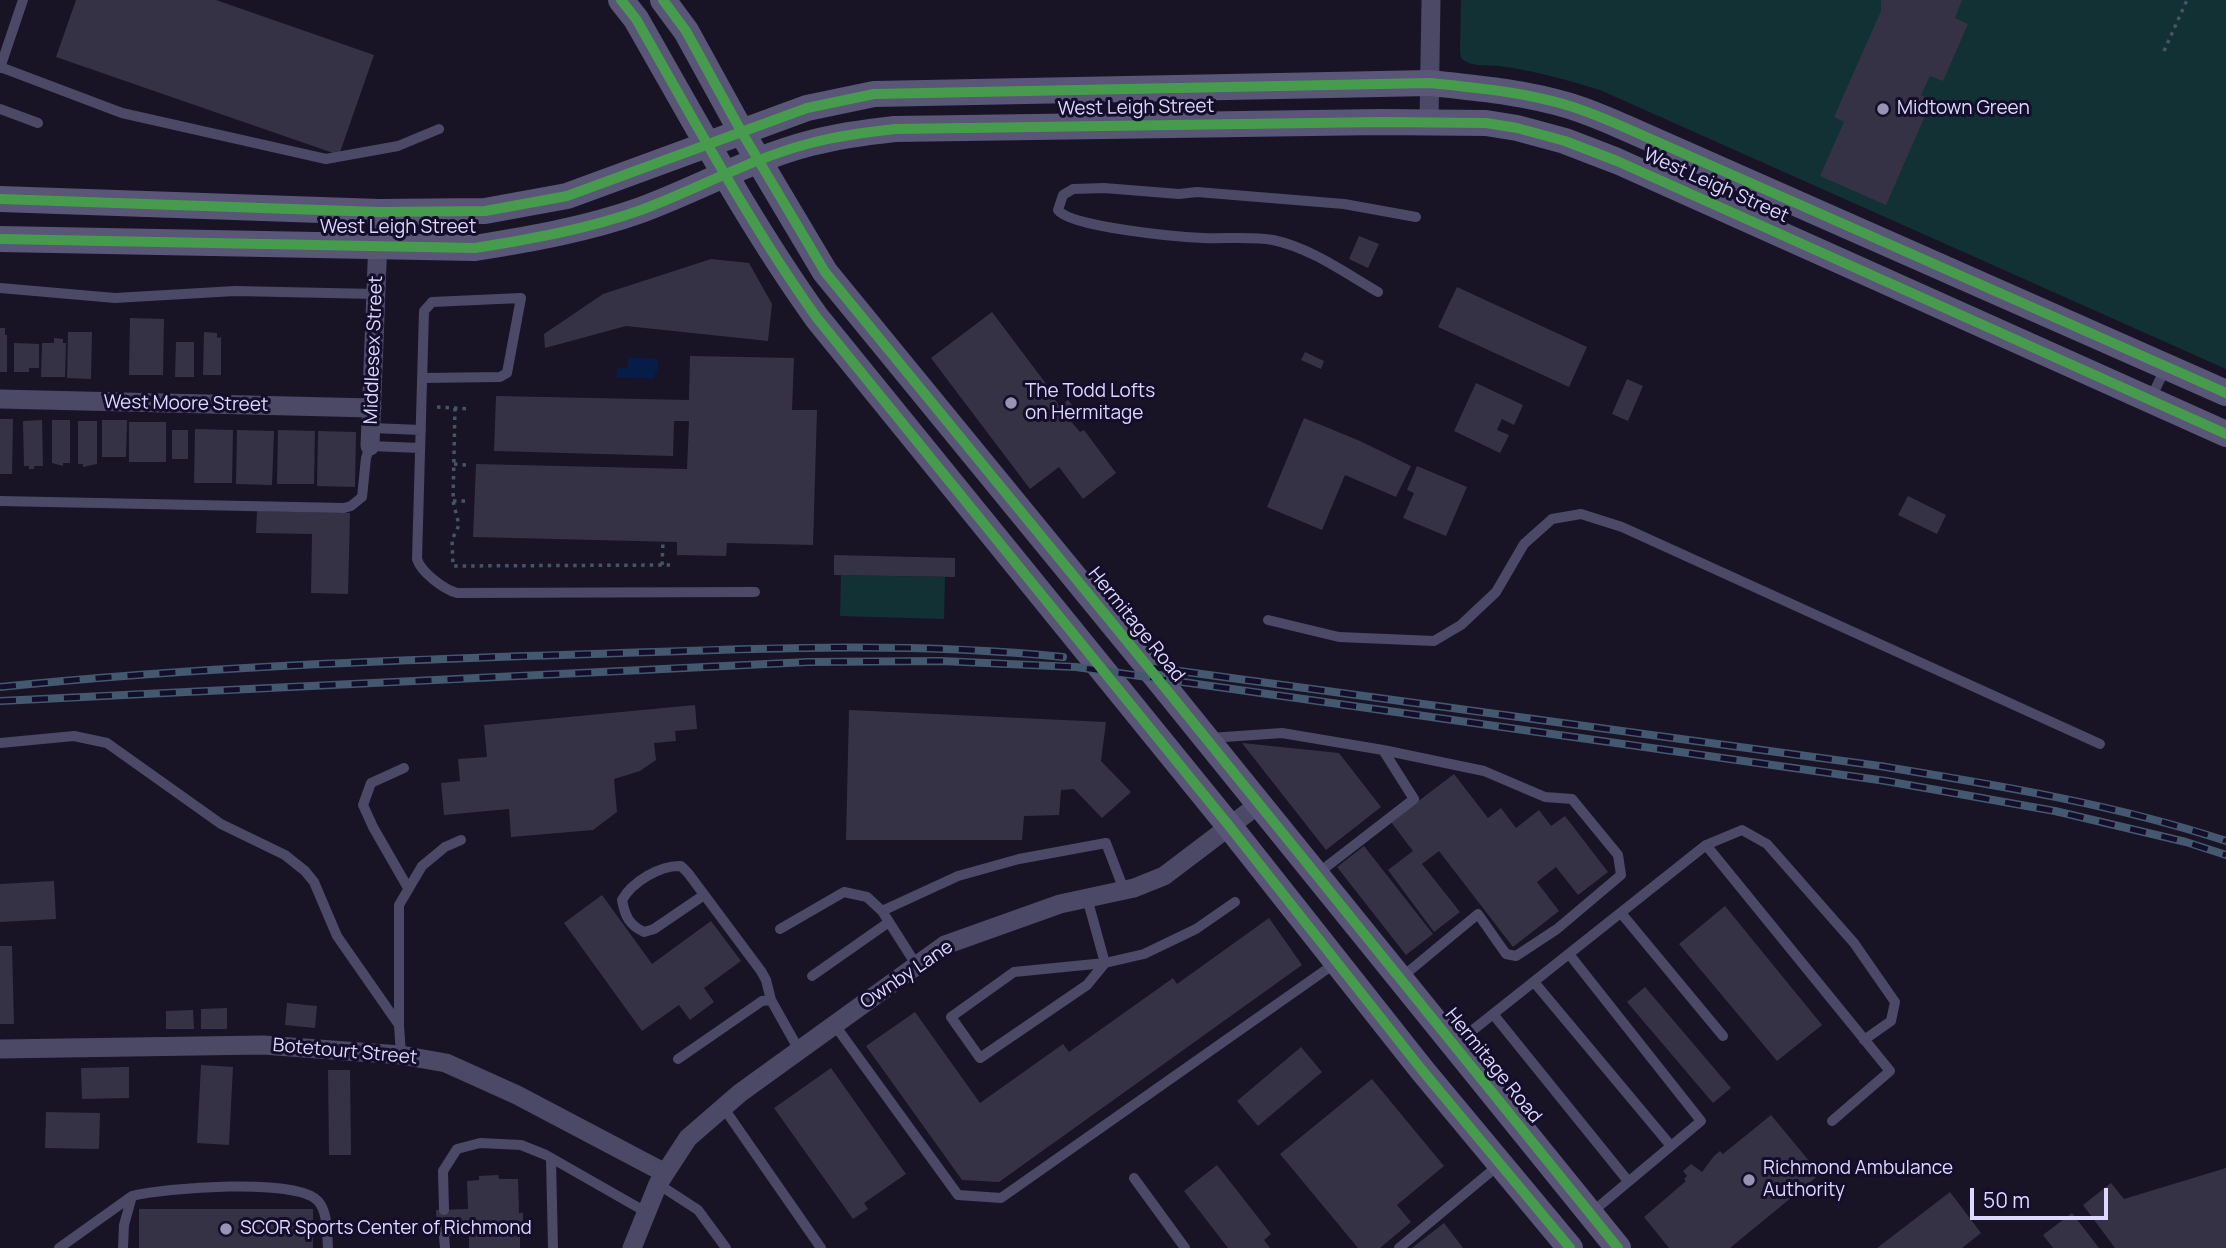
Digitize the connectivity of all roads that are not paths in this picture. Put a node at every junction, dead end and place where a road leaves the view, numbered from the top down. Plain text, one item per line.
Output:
1 (23, 0) edge
2 (621, 0) edge
3 (663, 0) edge
4 (1431, 0) edge
5 (0, 68) edge
6 (1430, 83) junction
7 (0, 109) edge
8 (1429, 122) junction
9 (38, 123) dead end
10 (439, 130) dead end
11 (741, 131) junction
12 (707, 144) junction
13 (758, 160) junction
14 (724, 174) junction
15 (0, 199) edge
16 (379, 212) junction
17 (1416, 217) dead end
18 (0, 239) edge
19 (378, 247) junction
20 (0, 288) edge
21 (1378, 292) dead end
22 (376, 294) junction
23 (2166, 366) junction
24 (422, 377) junction
25 (2226, 393) edge
26 (0, 399) edge
27 (2150, 400) junction
28 (372, 408) junction
29 (421, 430) junction
30 (2226, 434) edge
31 (371, 437) junction
32 (420, 448) junction
33 (0, 500) edge
34 (755, 592) dead end
35 (1268, 620) dead end
36 (1206, 738) junction
37 (0, 743) edge
38 (2100, 744) dead end
39 (1383, 750) junction
40 (404, 768) dead end
41 (1259, 804) junction
42 (1230, 827) junction
43 (461, 840) dead end
44 (1706, 845) junction
45 (1316, 875) junction
46 (408, 888) junction
47 (1124, 890) junction
48 (705, 895) junction
49 (1087, 898) junction
50 (1235, 902) dead end
51 (882, 911) junction
52 (1621, 913) junction
53 (889, 922) junction
54 (780, 929) dead end
55 (1569, 954) junction
56 (1337, 962) junction
57 (1105, 963) junction
58 (917, 965) junction
59 (811, 976) dead end
60 (1400, 979) junction
61 (1534, 982) junction
62 (771, 1000) junction
63 (1493, 1014) junction
64 (834, 1024) junction
65 (399, 1025) junction
66 (1723, 1035) dead end
67 (1864, 1040) junction
68 (1454, 1045) junction
69 (0, 1048) edge
70 (799, 1050) junction
71 (401, 1055) junction
72 (678, 1059) dead end
73 (723, 1106) junction
74 (1832, 1121) dead end
75 (1671, 1146) junction
76 (551, 1158) junction
77 (1501, 1164) junction
78 (661, 1178) junction
79 (1134, 1178) dead end
80 (1628, 1181) junction
81 (132, 1196) junction
82 (444, 1210) dead end
83 (646, 1212) junction
84 (1590, 1214) junction
85 (444, 1237) dead end
86 (1558, 1244) edge
87 (121, 1247) edge
88 (59, 1248) edge
89 (328, 1248) edge
90 (445, 1248) edge
91 (553, 1248) edge
92 (632, 1248) edge
93 (726, 1248) edge
94 (821, 1248) edge
95 (1185, 1248) edge
96 (1399, 1248) edge
97 (1618, 1248) edge

1 - 5 lane
2 - 12 street
3 - 11 street, Hermitage Road
4 - 6 street
5 - 10 lane
6 - 8 street
6 - 11 street, West Leigh Street
6 - 23 street, West Leigh Street
7 - 9 lane
8 - 13 street, West Leigh Street
8 - 27 street, West Leigh Street
11 - 12 street, West Leigh Street
11 - 13 street, Hermitage Road
12 - 14 street
12 - 16 street, West Leigh Street
13 - 14 street, West Leigh Street
13 - 36 street, Hermitage Road
14 - 19 street, West Leigh Street
14 - 42 street
15 - 16 street, West Leigh Street
16 - 19 street, Middlesex Street
17 - 21 lane
18 - 19 street, West Leigh Street
19 - 22 street, Middlesex Street
20 - 22 lane
22 - 28 street, Middlesex Street
23 - 25 street, West Leigh Street
23 - 27 lane
24 - 24 lane
24 - 29 lane
26 - 28 street, West Moore Street
27 - 30 street, West Leigh Street
28 - 31 street, Middlesex Street
29 - 31 lane
29 - 32 lane
31 - 32 lane
31 - 33 lane
32 - 34 lane
35 - 38 lane
36 - 39 lane
36 - 41 street, Hermitage Road
37 - 65 lane
39 - 45 lane
39 - 60 lane
40 - 46 lane
41 - 42 street, Ownby Lane
41 - 45 street, Hermitage Road
42 - 47 street, Ownby Lane
42 - 56 street
43 - 46 lane
44 - 52 lane
44 - 67 lane
44 - 67 lane
45 - 60 street, Hermitage Road
46 - 65 lane
47 - 49 street, Ownby Lane
47 - 51 lane
48 - 48 lane
48 - 62 lane
49 - 57 lane
49 - 58 street, Ownby Lane
50 - 57 lane
51 - 53 lane
51 - 54 lane
52 - 55 lane
52 - 66 lane
53 - 58 lane
53 - 59 lane
55 - 61 lane
55 - 75 lane
56 - 64 lane
56 - 77 street
57 - 57 lane
58 - 64 street, Ownby Lane
60 - 68 street, Hermitage Road
61 - 63 lane
61 - 75 lane
62 - 70 lane
62 - 72 lane
63 - 68 lane
63 - 80 lane
64 - 70 street, Ownby Lane
65 - 71 lane
67 - 74 lane
68 - 84 street, Hermitage Road
69 - 71 street, Botetourt Street
70 - 73 street, Ownby Lane
71 - 78 street, Botetourt Street
73 - 78 street, Ownby Lane
73 - 94 lane
75 - 80 lane
76 - 82 lane
76 - 83 lane
76 - 91 lane
77 - 86 street
77 - 96 lane
78 - 83 street, Ownby Lane
78 - 93 lane
79 - 95 lane
80 - 84 lane
81 - 87 lane
81 - 88 lane
81 - 89 lane
83 - 92 street, Ownby Lane
84 - 86 street
84 - 97 street, Hermitage Road
85 - 90 lane

